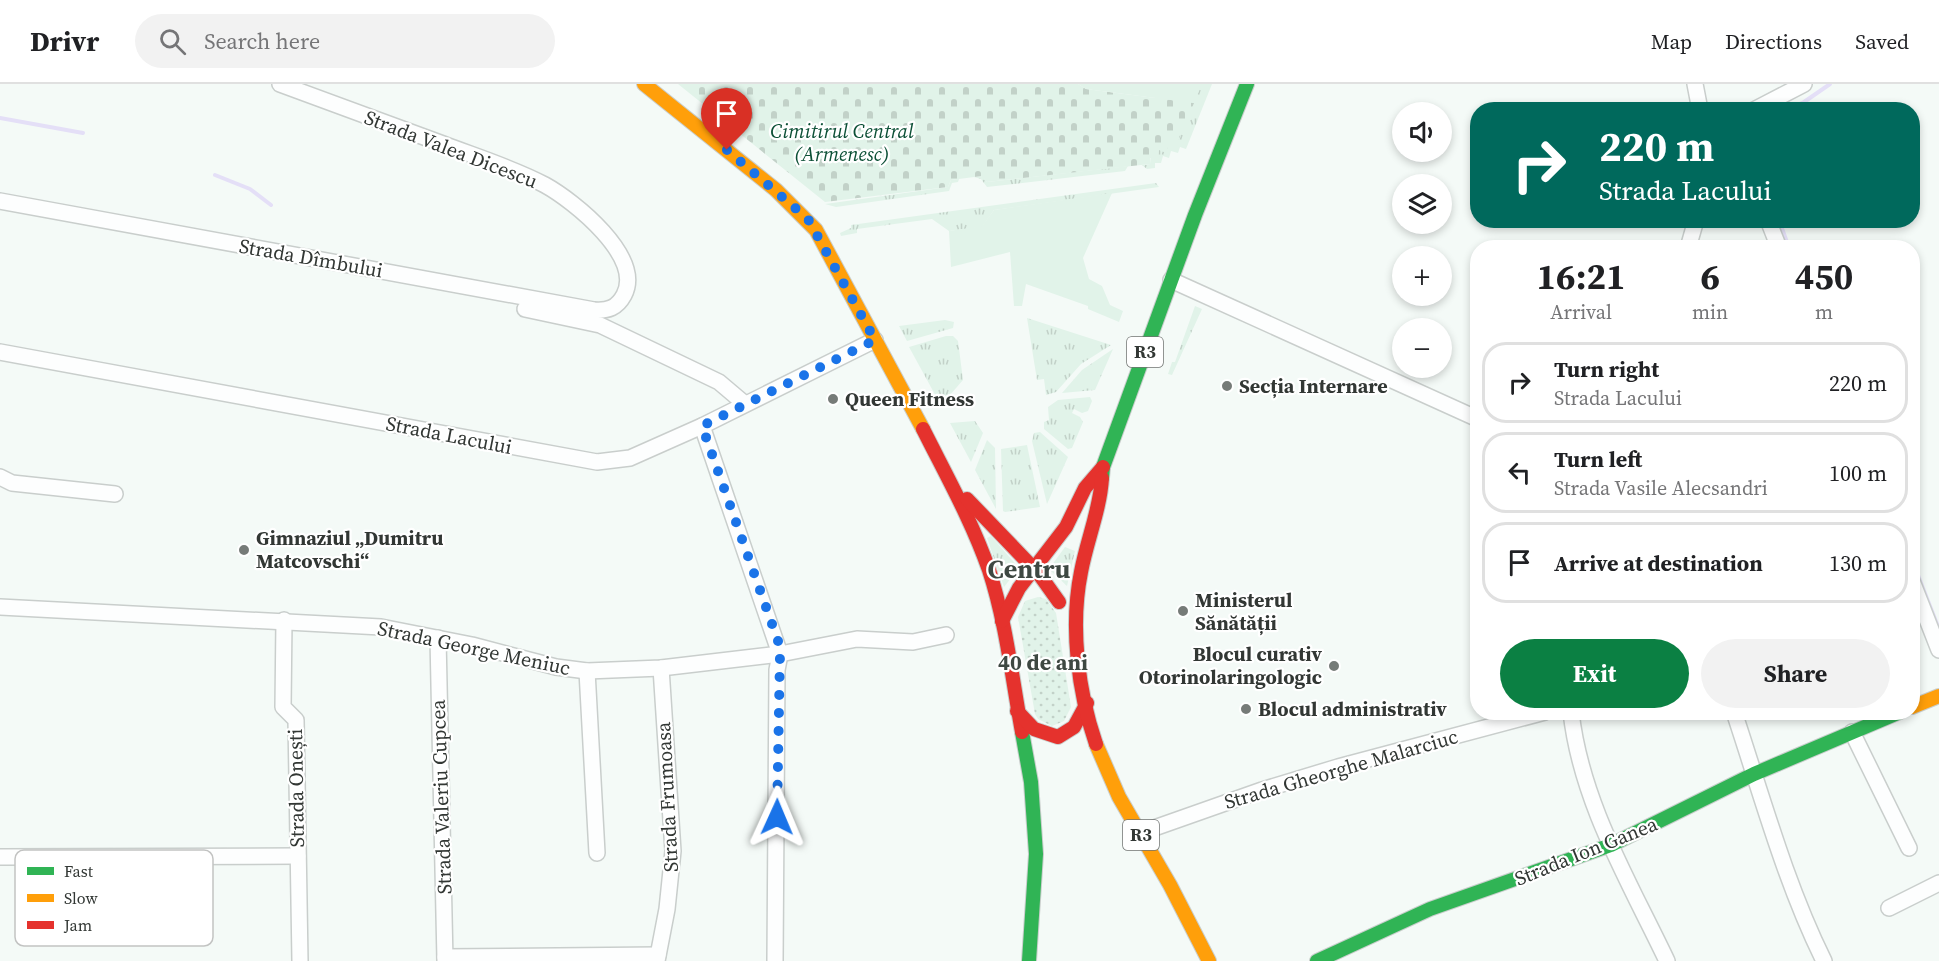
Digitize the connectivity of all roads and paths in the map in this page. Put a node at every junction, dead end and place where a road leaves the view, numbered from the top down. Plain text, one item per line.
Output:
1 (280, 84) edge
2 (644, 84) edge
3 (1247, 84) edge
4 (1695, 84) edge
5 (1804, 84) edge
6 (1698, 102) edge
7 (1769, 102) edge
8 (0, 201) edge
9 (1171, 280) junction
10 (620, 302) joint
11 (525, 309) dead end
12 (875, 340) junction
13 (0, 352) edge
14 (745, 404) junction
15 (1470, 415) edge
16 (702, 426) junction
17 (1103, 467) junction
18 (945, 470) junction
19 (0, 477) edge
20 (115, 494) dead end
21 (1034, 568) junction
22 (1011, 600) junction
23 (1920, 601) edge
24 (1059, 602) junction
25 (0, 607) edge
26 (284, 620) junction
27 (1002, 621) junction
28 (1077, 634) junction
29 (946, 635) dead end
30 (438, 638) junction
31 (1939, 650) edge
32 (780, 654) junction
33 (661, 668) junction
34 (587, 671) junction
35 (1939, 696) edge
36 (1087, 704) junction
37 (1920, 704) edge
38 (1017, 711) junction
39 (1515, 720) edge
40 (1573, 720) edge
41 (1737, 720) edge
42 (1881, 720) edge
43 (1852, 732) junction
44 (1754, 774) junction
45 (1140, 833) junction
46 (1611, 845) junction
47 (1909, 848) dead end
48 (597, 853) dead end
49 (213, 856) edge
50 (298, 856) junction
51 (0, 857) edge
52 (15, 857) edge
53 (1939, 883) edge
54 (1889, 908) dead end
55 (657, 958) edge
56 (445, 959) edge
57 (300, 961) edge
58 (775, 961) edge
59 (1029, 961) edge
60 (1209, 961) edge
61 (1317, 961) edge
62 (1667, 961) edge
63 (1824, 961) edge

1 - 10 street, Strada Valea Dicescu
2 - 12 main road
3 - 9 main road, R3
4 - 6 street
5 - 7 street
8 - 10 street, Strada Dîmbului
9 - 15 street
9 - 17 main road, R3
11 - 14 street
12 - 14 street, Strada Lacului
12 - 18 main road
13 - 16 street, Strada Lacului
14 - 16 street, Strada Lacului
16 - 32 street
17 - 21 main road, R3
17 - 28 main road, R3
18 - 21 main road
18 - 27 main road
19 - 20 street
21 - 22 main road, R3
21 - 24 main road
22 - 24 main road
22 - 27 main road, R3
23 - 31 street
24 - 28 main road, R3
25 - 26 street, Strada George Meniuc
26 - 30 street, Strada George Meniuc
26 - 50 street, Strada Onești
27 - 38 main road
28 - 36 main road, R3
29 - 32 street, Strada George Meniuc
30 - 34 street, Strada George Meniuc
30 - 56 street, Strada Valeriu Cupcea
32 - 33 street, Strada George Meniuc
32 - 58 street
33 - 34 street, Strada George Meniuc
33 - 55 street, Strada Frumoasa
34 - 48 street
35 - 37 main road
36 - 38 main road
36 - 45 main road, R3
38 - 59 main road
39 - 45 street, Strada Gheorghe Malarciuc
40 - 46 street
41 - 44 street
42 - 43 main road, Strada Ion Ganea
43 - 44 main road, Strada Ion Ganea
43 - 47 street
44 - 46 main road, Strada Ion Ganea
44 - 63 street
45 - 60 main road, R3
46 - 61 main road, Strada Ion Ganea
46 - 62 street
49 - 50 street
50 - 57 street, Strada Onești
51 - 52 street
53 - 54 street
55 - 56 street, Strada Valeriu Cupcea

